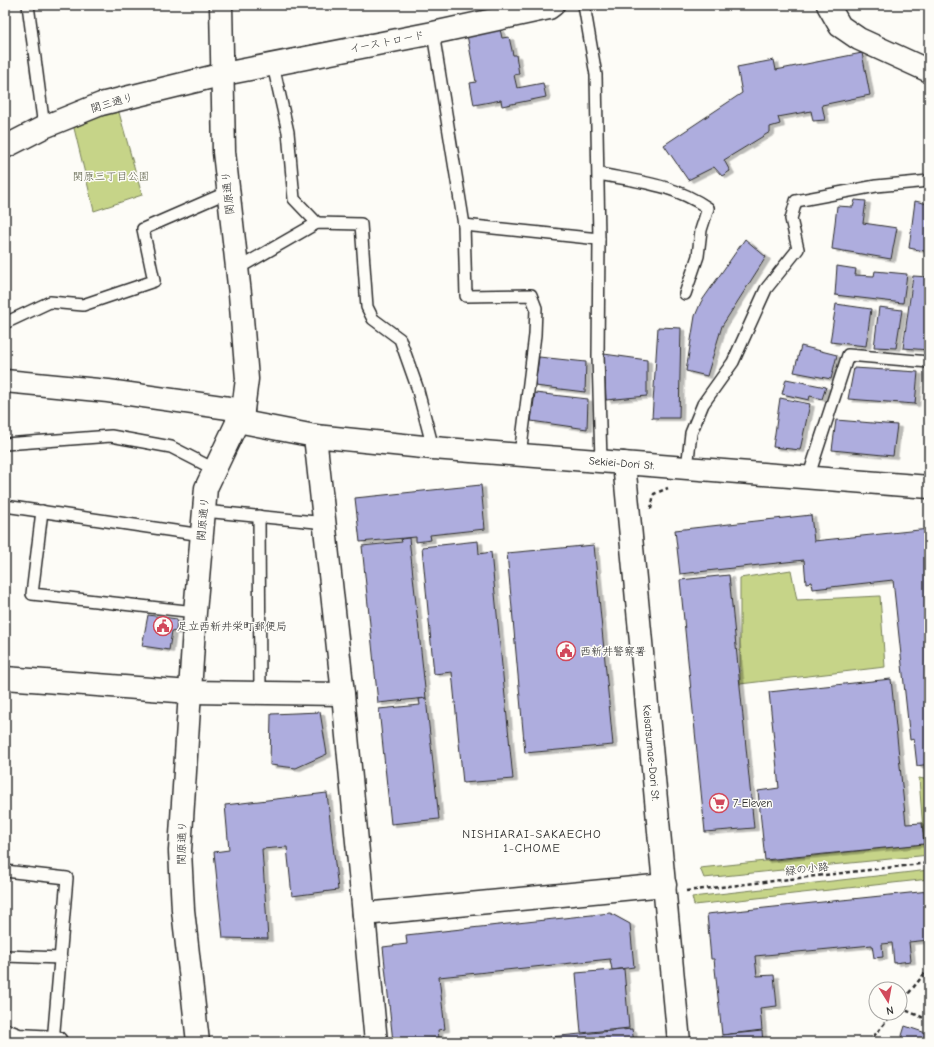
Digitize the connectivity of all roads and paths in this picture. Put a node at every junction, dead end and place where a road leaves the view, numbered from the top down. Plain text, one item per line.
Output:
1 (28, 5) edge
2 (221, 5) edge
3 (584, 5) edge
4 (828, 5) edge
5 (551, 6) edge
6 (433, 33) junction
7 (273, 65) junction
8 (929, 71) edge
9 (224, 74) junction
10 (44, 127) junction
11 (5, 147) edge
12 (599, 174) junction
13 (929, 182) edge
14 (228, 192) junction
15 (317, 223) junction
16 (464, 226) junction
17 (599, 239) junction
18 (237, 269) junction
19 (685, 294) dead end
20 (5, 323) edge
21 (929, 362) edge
22 (5, 381) edge
23 (240, 416) junction
24 (315, 436) junction
25 (5, 444) edge
26 (433, 448) junction
27 (520, 455) junction
28 (601, 461) junction
29 (624, 463) junction
30 (687, 468) junction
31 (214, 469) junction
32 (808, 478) junction
33 (929, 487) edge
34 (5, 506) edge
35 (42, 511) junction
36 (204, 511) junction
37 (259, 516) junction
38 (326, 523) junction
39 (202, 535) junction
40 (195, 612) junction
41 (5, 678) edge
42 (190, 692) junction
43 (260, 693) junction
44 (343, 694) junction
45 (929, 863) edge
46 (5, 871) edge
47 (665, 885) junction
48 (686, 891) dead end
49 (364, 914) junction
50 (5, 956) edge
51 (61, 958) junction
52 (929, 968) edge
53 (908, 994) edge
54 (908, 1011) edge
55 (929, 1020) edge
56 (886, 1021) edge
57 (5, 1035) edge
58 (55, 1042) edge
59 (198, 1042) edge
60 (376, 1042) edge
61 (679, 1042) edge
62 (869, 1042) edge

1 - 10 lane
2 - 9 street, 関原通り
3 - 12 lane
4 - 8 street
5 - 6 street, イーストロード
6 - 7 street, イーストロード
6 - 16 lane
7 - 9 street, イーストロード
7 - 15 lane
9 - 10 street, 関三通り
9 - 14 street, 関原通り
10 - 11 street, 関三通り
12 - 17 lane
12 - 19 lane
13 - 30 lane
14 - 18 street, 関原通り
14 - 20 lane
15 - 18 lane
15 - 26 lane
16 - 17 lane
16 - 27 lane
17 - 28 lane
18 - 23 street, 関原通り
21 - 32 lane
22 - 23 street, Sekiei-Dori St.
23 - 24 street, Sekiei-Dori St.
23 - 31 street, 関原通り
24 - 26 street, Sekiei-Dori St.
24 - 38 street
25 - 31 lane
26 - 27 street, Sekiei-Dori St.
27 - 28 street, Sekiei-Dori St.
28 - 29 street, Sekiei-Dori St.
29 - 30 street, Sekiei-Dori St.
29 - 47 street, Keisatsumae-Dori St.
30 - 32 street, Sekiei-Dori St.
31 - 36 street, 関原通り
32 - 33 street, Sekiei-Dori St.
34 - 35 lane
35 - 39 lane
35 - 40 lane
36 - 37 lane
36 - 39 street, 関原通り
37 - 38 lane
37 - 43 lane
38 - 44 street
39 - 40 street, 関原通り
40 - 42 street, 関原通り
41 - 42 street
42 - 43 street
42 - 59 street, 関原通り
43 - 44 street
44 - 49 street
45 - 48 path, 緑の小路
46 - 51 lane
47 - 49 street
47 - 61 street, Keisatsumae-Dori St.
49 - 60 street
50 - 51 lane
51 - 58 lane
52 - 53 path
54 - 55 path
56 - 62 path
57 - 58 street

